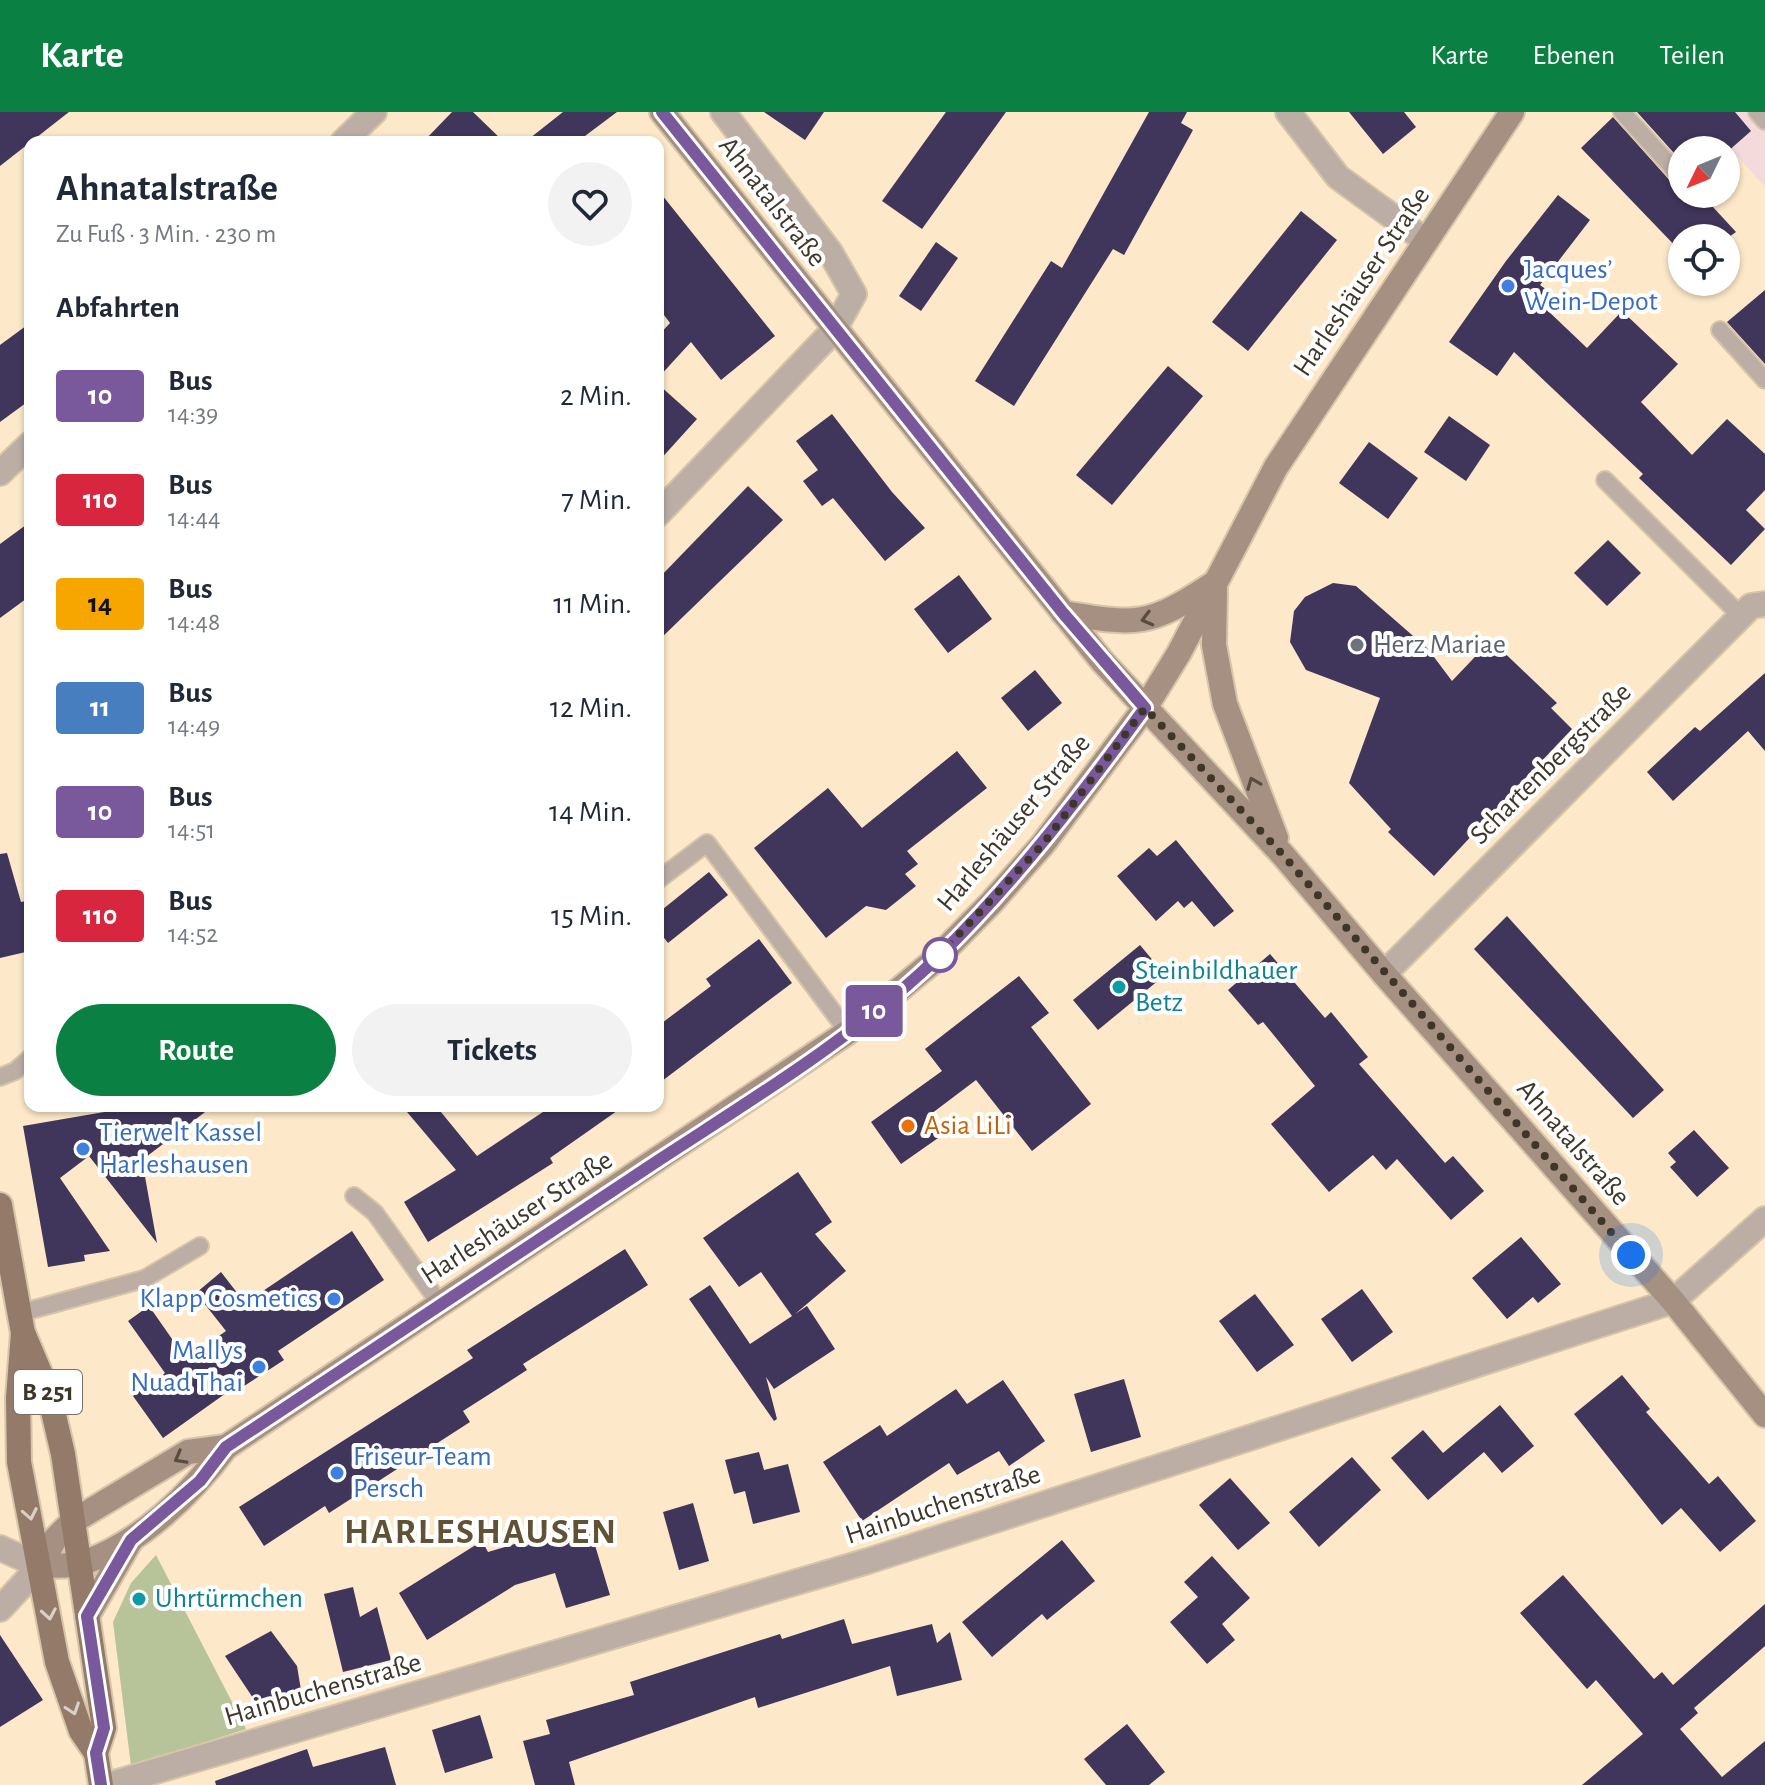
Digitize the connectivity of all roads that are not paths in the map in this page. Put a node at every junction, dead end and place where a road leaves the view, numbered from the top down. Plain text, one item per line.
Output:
1 (374, 112) edge
2 (662, 112) edge
3 (723, 112) edge
4 (1288, 112) edge
5 (1512, 112) edge
6 (1622, 112) edge
7 (1757, 112) edge
8 (1765, 121) edge
9 (349, 136) edge
10 (1668, 163) edge
11 (1426, 241) junction
12 (834, 330) junction
13 (1720, 330) dead end
14 (1765, 380) edge
15 (24, 450) edge
16 (0, 473) edge
17 (1605, 480) dead end
18 (664, 508) edge
19 (1215, 583) junction
20 (1765, 604) edge
21 (1063, 613) junction
22 (1741, 616) junction
23 (1145, 708) junction
24 (1283, 855) junction
25 (664, 875) edge
26 (1384, 974) junction
27 (848, 1032) junction
28 (24, 1063) edge
29 (0, 1077) edge
30 (354, 1196) dead end
31 (0, 1205) edge
32 (1765, 1219) edge
33 (200, 1246) dead end
34 (1673, 1301) junction
35 (440, 1304) junction
36 (22, 1323) junction
37 (1765, 1415) edge
38 (226, 1447) junction
39 (72, 1522) junction
40 (131, 1540) junction
41 (0, 1548) edge
42 (81, 1564) junction
43 (40, 1566) junction
44 (0, 1609) edge
45 (87, 1616) junction
46 (96, 1753) junction
47 (101, 1785) edge
48 (108, 1785) edge

1 - 9 street
2 - 12 main road, Ahnatalstraße
3 - 12 street, Ahnatalstraße
4 - 11 street
5 - 11 main road, Harleshäuser Straße
6 - 10 lane
7 - 8 lane
11 - 19 main road, Harleshäuser Straße
12 - 18 street
12 - 21 main road, Ahnatalstraße
13 - 14 lane
15 - 16 street
17 - 22 lane
19 -> 21 main road
19 - 23 main road, Harleshäuser Straße
24 -> 19 main road
20 - 22 street, Schartenbergstraße
21 - 23 main road, Ahnatalstraße
22 - 26 street, Schartenbergstraße
23 - 24 main road, Ahnatalstraße
23 - 27 main road, Harleshäuser Straße
24 - 26 main road, Ahnatalstraße
25 - 27 lane
26 - 34 main road, Ahnatalstraße
27 - 35 main road, Harleshäuser Straße
28 - 29 lane
30 - 35 lane
31 - 36 main road, B 251
32 - 34 street, Hainbuchenstraße
33 - 36 lane
34 - 37 main road, Ahnatalstraße
34 - 48 street, Hainbuchenstraße
35 - 38 main road, Harleshäuser Straße
36 - 39 main road, B 251
36 -> 43 main road, B 251
38 -> 39 main road, Harleshäuser Straße
38 - 40 main road, Harleshäuser Straße
39 - 42 main road, B 251
39 - 43 main road, Harleshäuser Straße
40 - 42 main road, Harleshäuser Straße
40 - 45 main road, Harleshäuser Straße
41 - 43 street
42 - 43 main road, Harleshäuser Straße
42 - 45 main road, B 251
43 - 44 street
43 -> 46 main road, B 251
45 - 46 main road, B 251
46 - 47 main road, B 251

